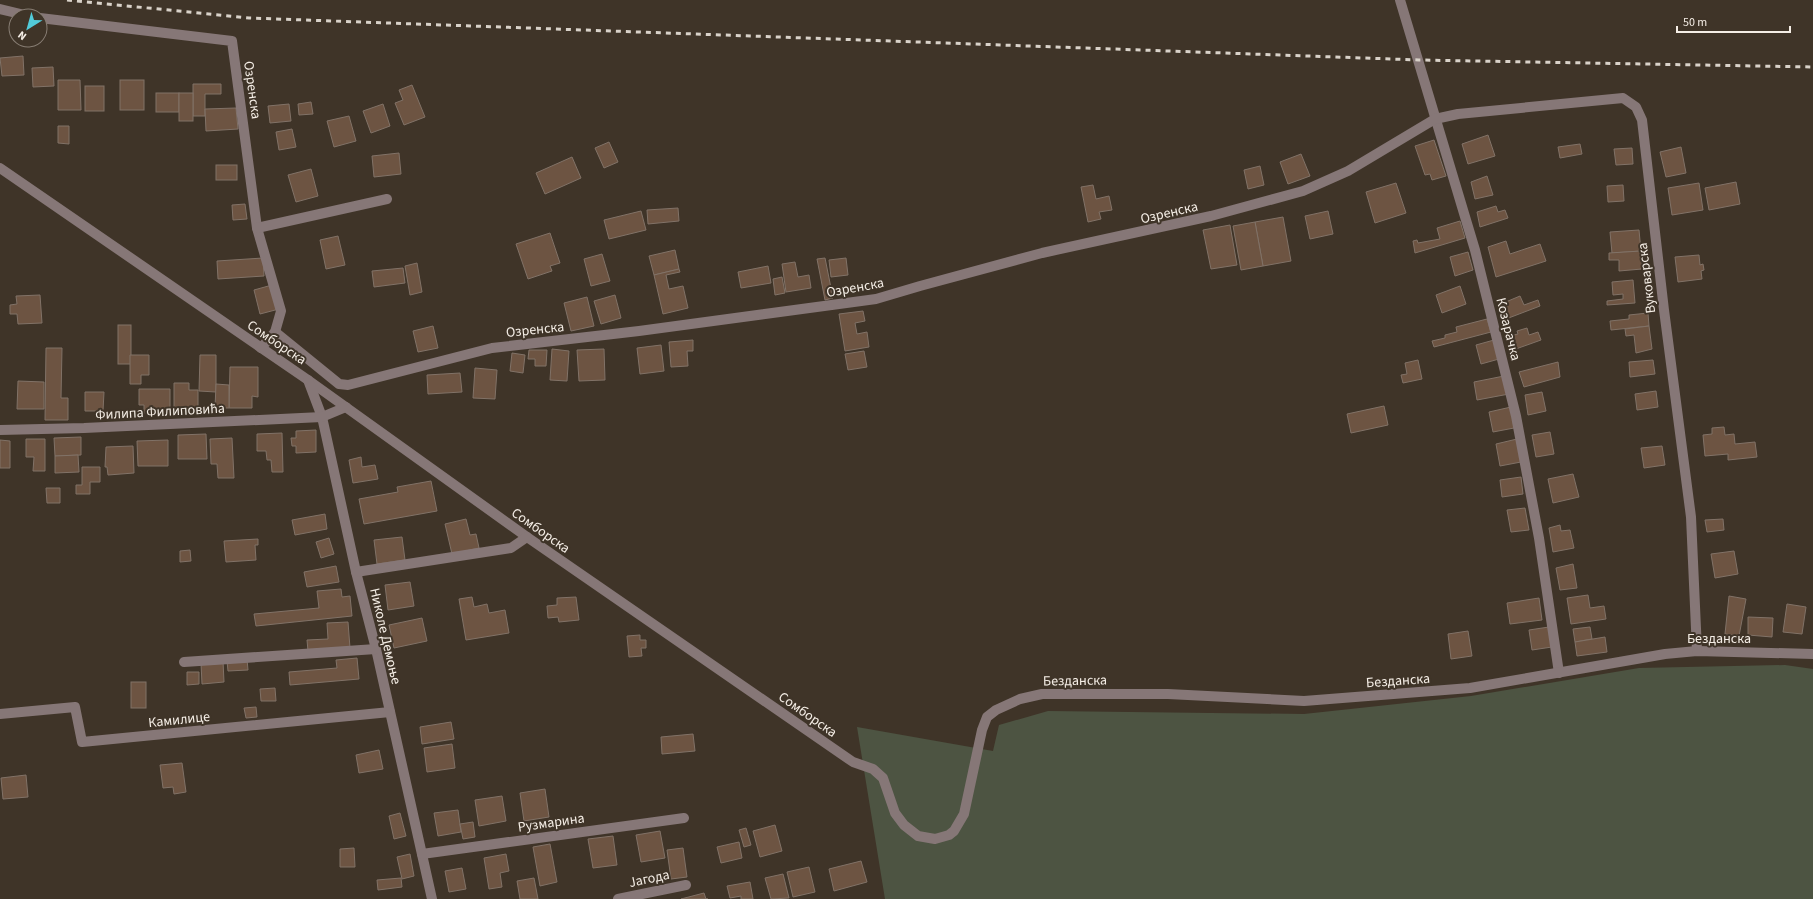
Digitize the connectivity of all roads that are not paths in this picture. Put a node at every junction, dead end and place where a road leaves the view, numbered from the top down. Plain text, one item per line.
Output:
1 (1400, 0) edge
2 (48, 19) edge
3 (1435, 119) junction
4 (0, 168) edge
5 (387, 199) dead end
6 (257, 228) junction
7 (275, 332) junction
8 (261, 348) junction
9 (308, 380) junction
10 (346, 407) junction
11 (322, 417) junction
12 (0, 430) edge
13 (527, 537) junction
14 (356, 572) junction
15 (376, 649) junction
16 (1697, 651) junction
17 (1813, 654) edge
18 (184, 662) dead end
19 (1559, 673) junction
20 (390, 712) junction
21 (0, 714) edge
22 (987, 717) joint
23 (684, 818) dead end
24 (422, 854) junction
25 (686, 885) dead end
26 (432, 899) edge
27 (618, 899) edge

1 - 3 street, Козарачка
2 - 6 street, Озренска
3 - 7 street, Озренска
3 - 16 street, Вуковарска
3 - 19 street, Козарачка
4 - 8 street, Сомборска
5 - 6 street
6 - 7 street, Озренска
7 - 8 street, Озренска
8 - 9 street, Сомборска
9 - 10 street, Сомборска
9 - 11 street, Николе Демоње
10 - 11 street, Филипа Филиповића
10 - 13 street, Сомборска
11 - 12 street, Филипа Филиповића
11 - 14 street, Николе Демоње
13 - 14 street
13 - 22 street, Сомборска
14 - 15 street, Николе Демоње
15 - 18 street
15 - 20 street, Николе Демоње
16 - 17 street, Безданска
16 - 19 street, Безданска
19 - 22 street, Безданска
20 - 21 street, Камилице
20 - 24 street, Николе Демоње
23 - 24 street, Рузмарина
24 - 26 street, Николе Демоње
25 - 27 street, Јагода

